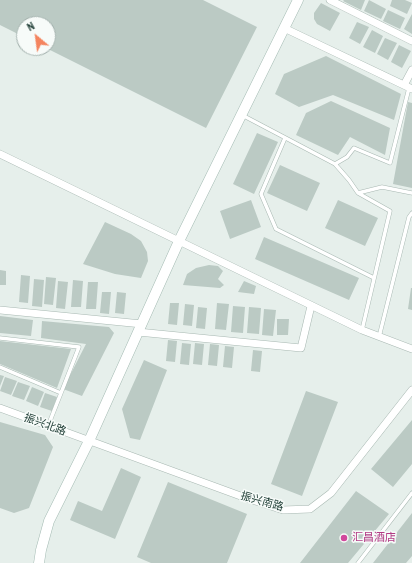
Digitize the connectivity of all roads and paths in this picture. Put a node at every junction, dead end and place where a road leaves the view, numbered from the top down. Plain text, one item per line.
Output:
1 (298, 0) edge
2 (330, 0) edge
3 (284, 28) junction
4 (412, 41) edge
5 (412, 70) edge
6 (408, 87) edge
7 (241, 115) junction
8 (286, 138) junction
9 (0, 154) edge
10 (335, 164) junction
11 (358, 193) junction
12 (412, 193) edge
13 (412, 213) edge
14 (179, 241) junction
15 (374, 278) junction
16 (311, 306) junction
17 (0, 310) edge
18 (140, 328) junction
19 (362, 330) junction
20 (379, 337) junction
21 (0, 338) edge
22 (412, 349) edge
23 (0, 367) edge
24 (412, 390) edge
25 (60, 393) junction
26 (0, 408) edge
27 (48, 426) junction
28 (89, 441) junction
29 (412, 492) edge
30 (39, 563) edge
31 (358, 563) edge

1 - 3 street
2 - 4 street
3 - 6 street
3 - 7 street
5 - 6 street
6 - 10 lane
7 - 8 lane
7 - 14 street
8 - 10 lane
8 - 15 lane
9 - 14 street
10 - 11 lane
11 - 12 lane
11 - 15 lane
13 - 20 lane
14 - 16 street
14 - 18 street
15 - 19 lane
16 - 18 street
16 - 19 street
17 - 18 street
18 - 28 street
19 - 20 street
20 - 22 street
21 - 25 lane
23 - 25 lane
24 - 28 street, 振兴南路
25 - 27 lane
26 - 27 street, 振兴北路
27 - 28 street, 振兴北路
28 - 30 street
29 - 31 lane

